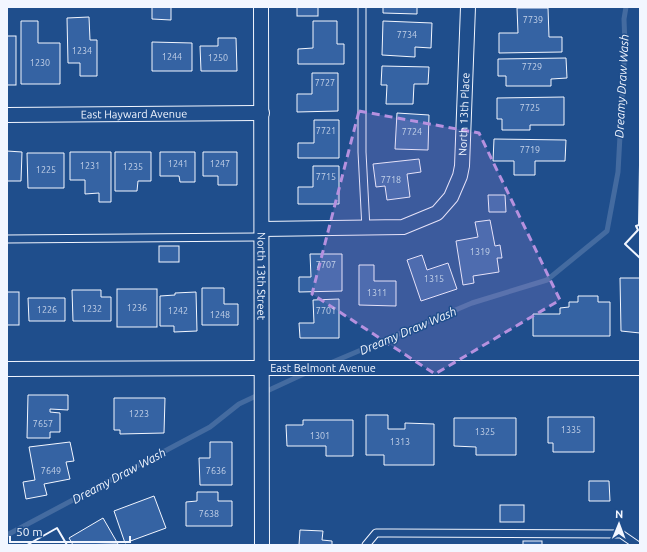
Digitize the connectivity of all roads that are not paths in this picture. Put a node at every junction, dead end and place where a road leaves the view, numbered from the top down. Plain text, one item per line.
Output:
1 (261, 7) edge
2 (362, 7) edge
3 (468, 7) edge
4 (262, 113) junction
5 (7, 116) edge
6 (366, 229) junction
7 (262, 233) junction
8 (7, 239) edge
9 (262, 368) junction
10 (640, 368) edge
11 (7, 370) edge
12 (262, 545) edge
13 (366, 545) edge
14 (638, 545) edge

1 - 4 street, North 13th Street
2 - 6 lane
3 - 6 street, North 13th Place
4 - 5 street, East Hayward Avenue
4 - 7 street, North 13th Street
6 - 7 street
7 - 8 lane
7 - 9 street, North 13th Street
9 - 10 street, East Belmont Avenue
9 - 11 street, East Belmont Avenue
9 - 12 street, North 13th Street
13 - 14 lane

